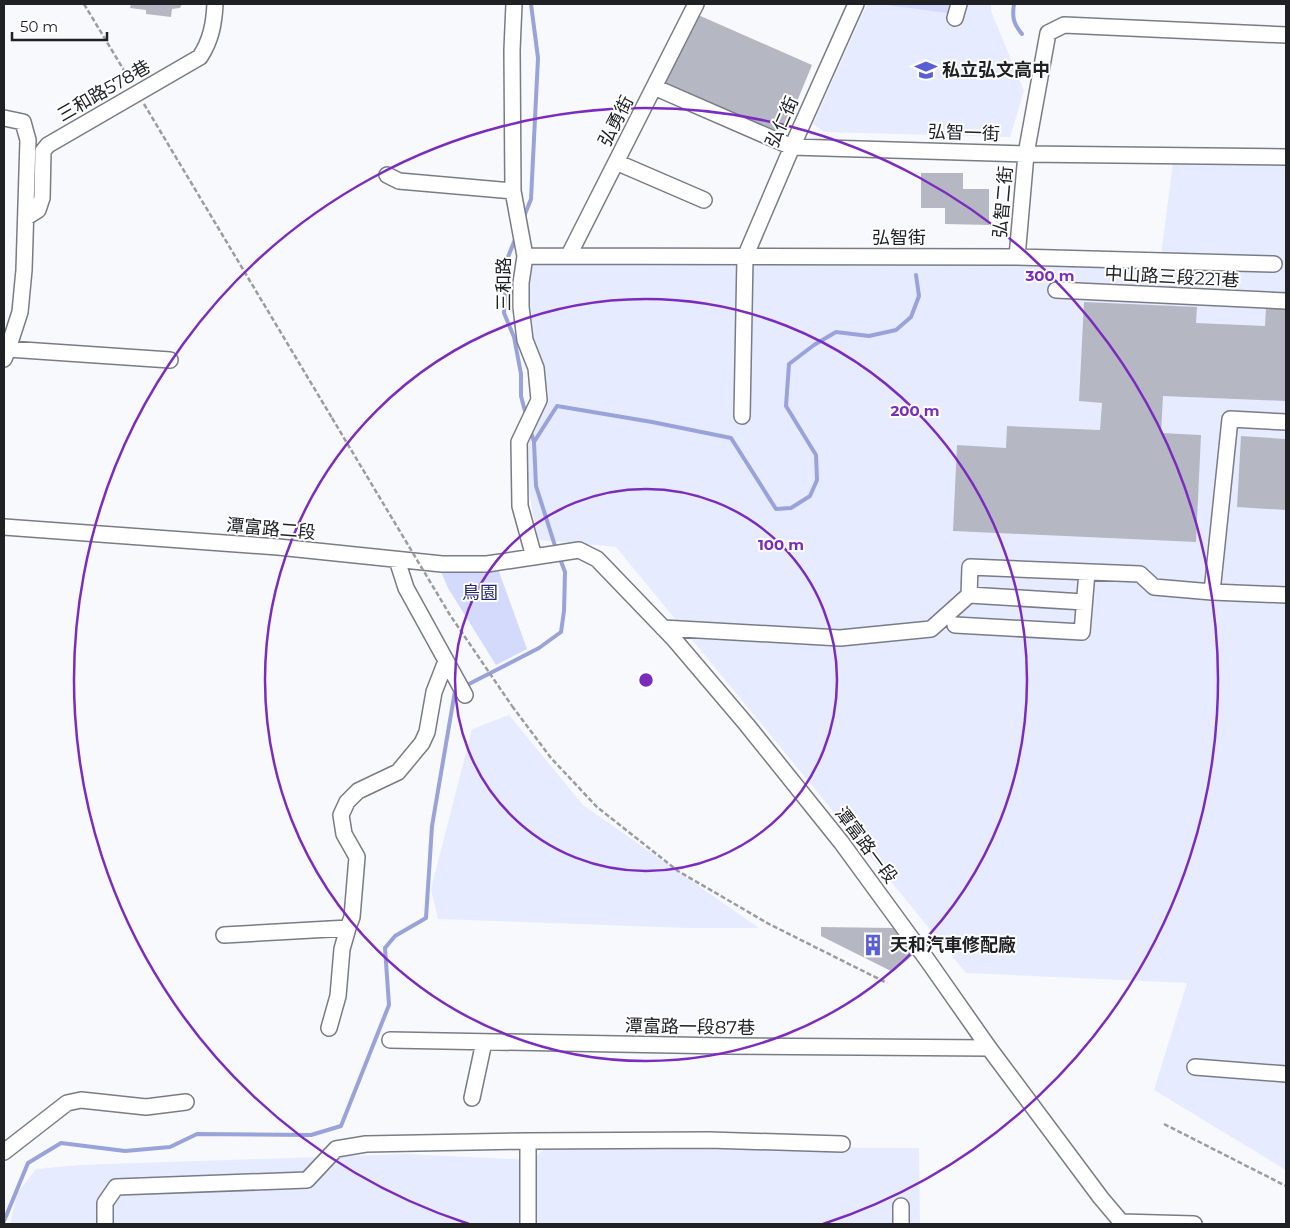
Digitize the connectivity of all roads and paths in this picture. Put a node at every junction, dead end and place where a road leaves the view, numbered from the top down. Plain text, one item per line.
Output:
1 (84, 4) edge
2 (215, 4) edge
3 (514, 4) edge
4 (696, 4) edge
5 (856, 4) edge
6 (1286, 35) edge
7 (654, 87) junction
8 (137, 92) junction
9 (4, 118) edge
10 (792, 147) junction
11 (1026, 154) junction
12 (1286, 157) edge
13 (616, 162) junction
14 (387, 175) dead end
15 (513, 191) junction
16 (704, 200) dead end
17 (26, 217) junction
18 (569, 255) junction
19 (525, 256) junction
20 (745, 257) junction
21 (1017, 257) junction
22 (1274, 264) dead end
23 (1056, 290) dead end
24 (1286, 301) edge
25 (6, 354) edge
26 (170, 360) dead end
27 (742, 416) dead end
28 (1286, 422) edge
29 (4, 527) edge
30 (540, 556) junction
31 (396, 560) junction
32 (1087, 572) junction
33 (1212, 592) junction
34 (969, 595) junction
35 (1286, 596) edge
36 (1084, 602) junction
37 (955, 625) dead end
38 (663, 628) junction
39 (449, 666) junction
40 (465, 694) dead end
41 (348, 928) junction
42 (224, 934) dead end
43 (887, 983) dead end
44 (329, 1028) dead end
45 (390, 1040) dead end
46 (484, 1042) junction
47 (989, 1048) junction
48 (1196, 1066) dead end
49 (1286, 1074) edge
50 (472, 1098) dead end
51 (186, 1102) dead end
52 (1164, 1124) dead end
53 (528, 1141) junction
54 (842, 1144) dead end
55 (4, 1152) edge
56 (1286, 1186) edge
57 (901, 1206) dead end
58 (105, 1224) edge
59 (528, 1224) edge
60 (901, 1224) edge
61 (1121, 1224) edge
62 (1194, 1224) edge

1 - 8 path
2 - 8 street, 三和路578巷
3 - 15 street, 三和路
4 - 7 street, 弘勇街
5 - 10 street, 弘仁街
6 - 11 street, 弘智二街
7 - 10 street, 弘智一街
7 - 13 street, 弘勇街
8 - 17 street, 三和路578巷
8 - 43 path, bridge
9 - 17 street
10 - 11 street, 弘智一街
10 - 20 street, 弘仁街
11 - 12 street, 弘智一街
11 - 21 street, 弘智二街
13 - 16 street
13 - 18 street, 弘勇街
14 - 15 street
15 - 19 street, 三和路
17 - 25 street
18 - 19 street, 弘智街
18 - 20 street, 弘智街
19 - 30 street, 三和路
20 - 21 street, 弘智街
20 - 27 street
21 - 22 street, 弘智街
23 - 24 street, 中山路三段221巷
25 - 26 street
28 - 33 street
29 - 31 street, 潭富路二段
30 - 31 street, 潭富路二段
30 - 38 street, 潭富路一段
31 - 39 street
32 - 33 street
32 - 34 street
32 - 36 street
33 - 35 street
34 - 36 street
34 - 38 street
36 - 37 street
38 - 47 street, 潭富路一段
39 - 40 street
39 - 41 street
41 - 42 street
41 - 44 street
45 - 46 street, 潭富路一段87巷
46 - 47 street, 潭富路一段87巷
46 - 50 street
47 - 61 street, 潭富路一段
48 - 49 street
51 - 55 street
52 - 56 path
53 - 54 street
53 - 58 street
53 - 59 street
57 - 60 street
61 - 62 street

